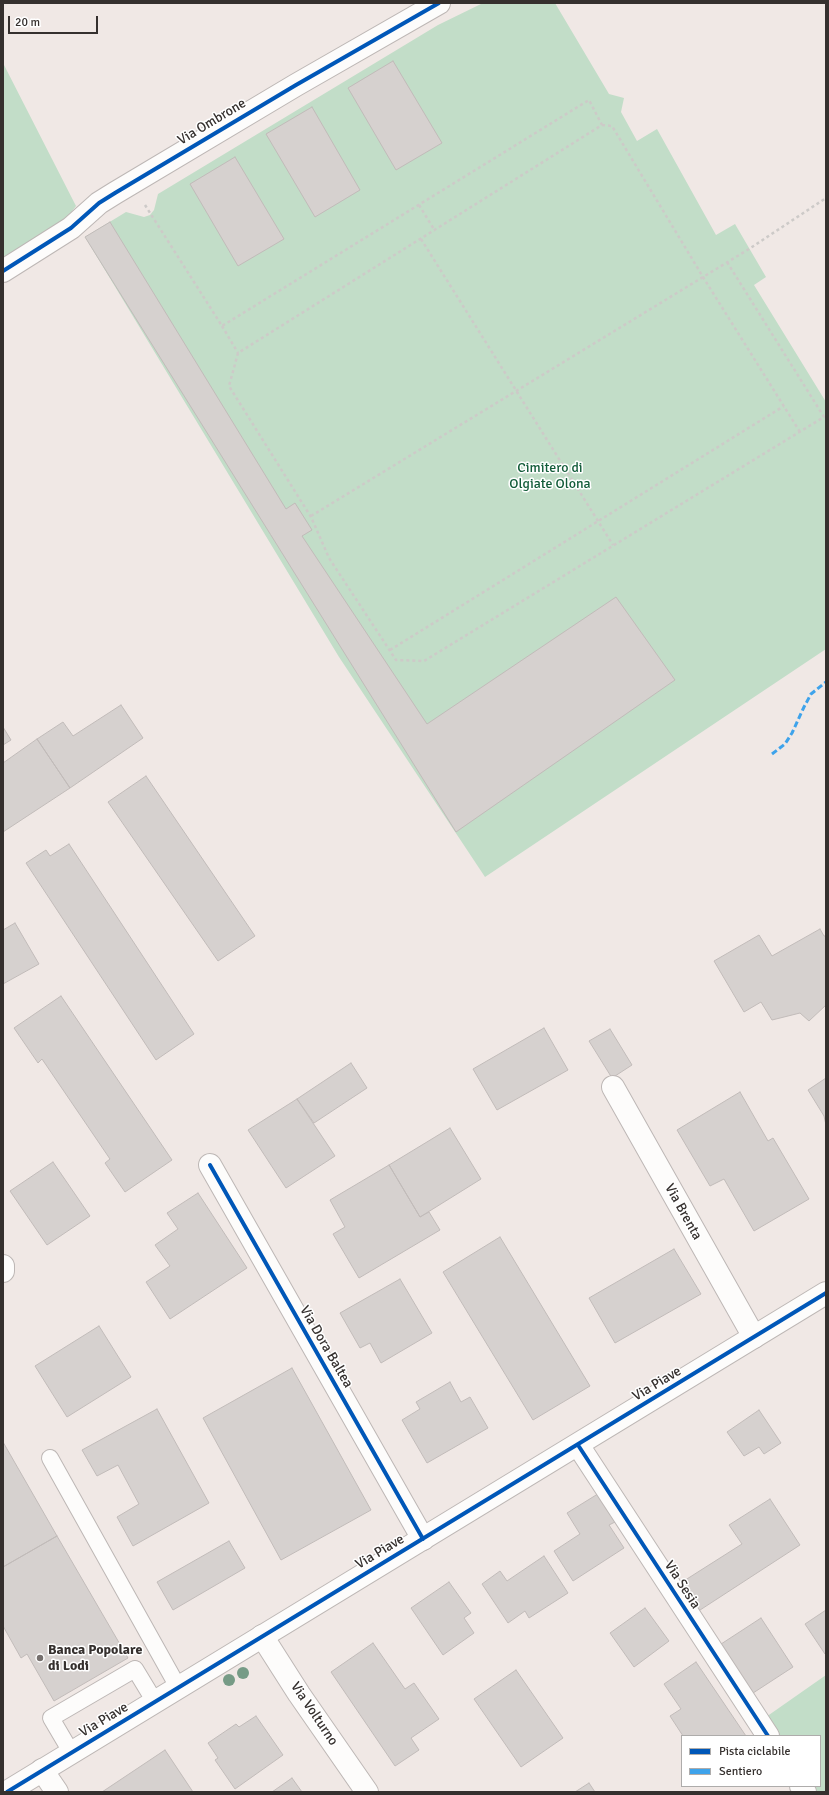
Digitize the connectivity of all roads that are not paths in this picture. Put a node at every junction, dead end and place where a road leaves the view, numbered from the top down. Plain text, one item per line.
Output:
1 (439, 3) edge
2 (3, 271) edge
3 (613, 1087) dead end
4 (210, 1166) dead end
5 (3, 1266) edge
6 (3, 1271) edge
7 (826, 1293) edge
8 (754, 1337) junction
9 (578, 1445) junction
10 (50, 1458) dead end
11 (423, 1539) junction
12 (262, 1636) junction
13 (178, 1688) junction
14 (155, 1702) junction
15 (767, 1735) edge
16 (71, 1752) junction
17 (42, 1770) junction
18 (7, 1792) edge
19 (57, 1792) edge
20 (367, 1792) edge

1 - 2 street, Via Ombrone
3 - 8 street, Via Brenta
4 - 11 street, Via Dora Baltea
5 - 6 street
7 - 8 street, Via Piave
8 - 9 street, Via Piave
9 - 11 street, Via Piave
9 - 15 street, Via Sesia
10 - 13 lane
11 - 12 street, Via Piave
12 - 13 street, Via Piave
12 - 20 street, Via Volturno
13 - 14 street, Via Piave
14 - 16 street, Via Piave
14 - 16 lane
16 - 17 street, Via Piave
17 - 18 street, Via Piave
17 - 19 street

